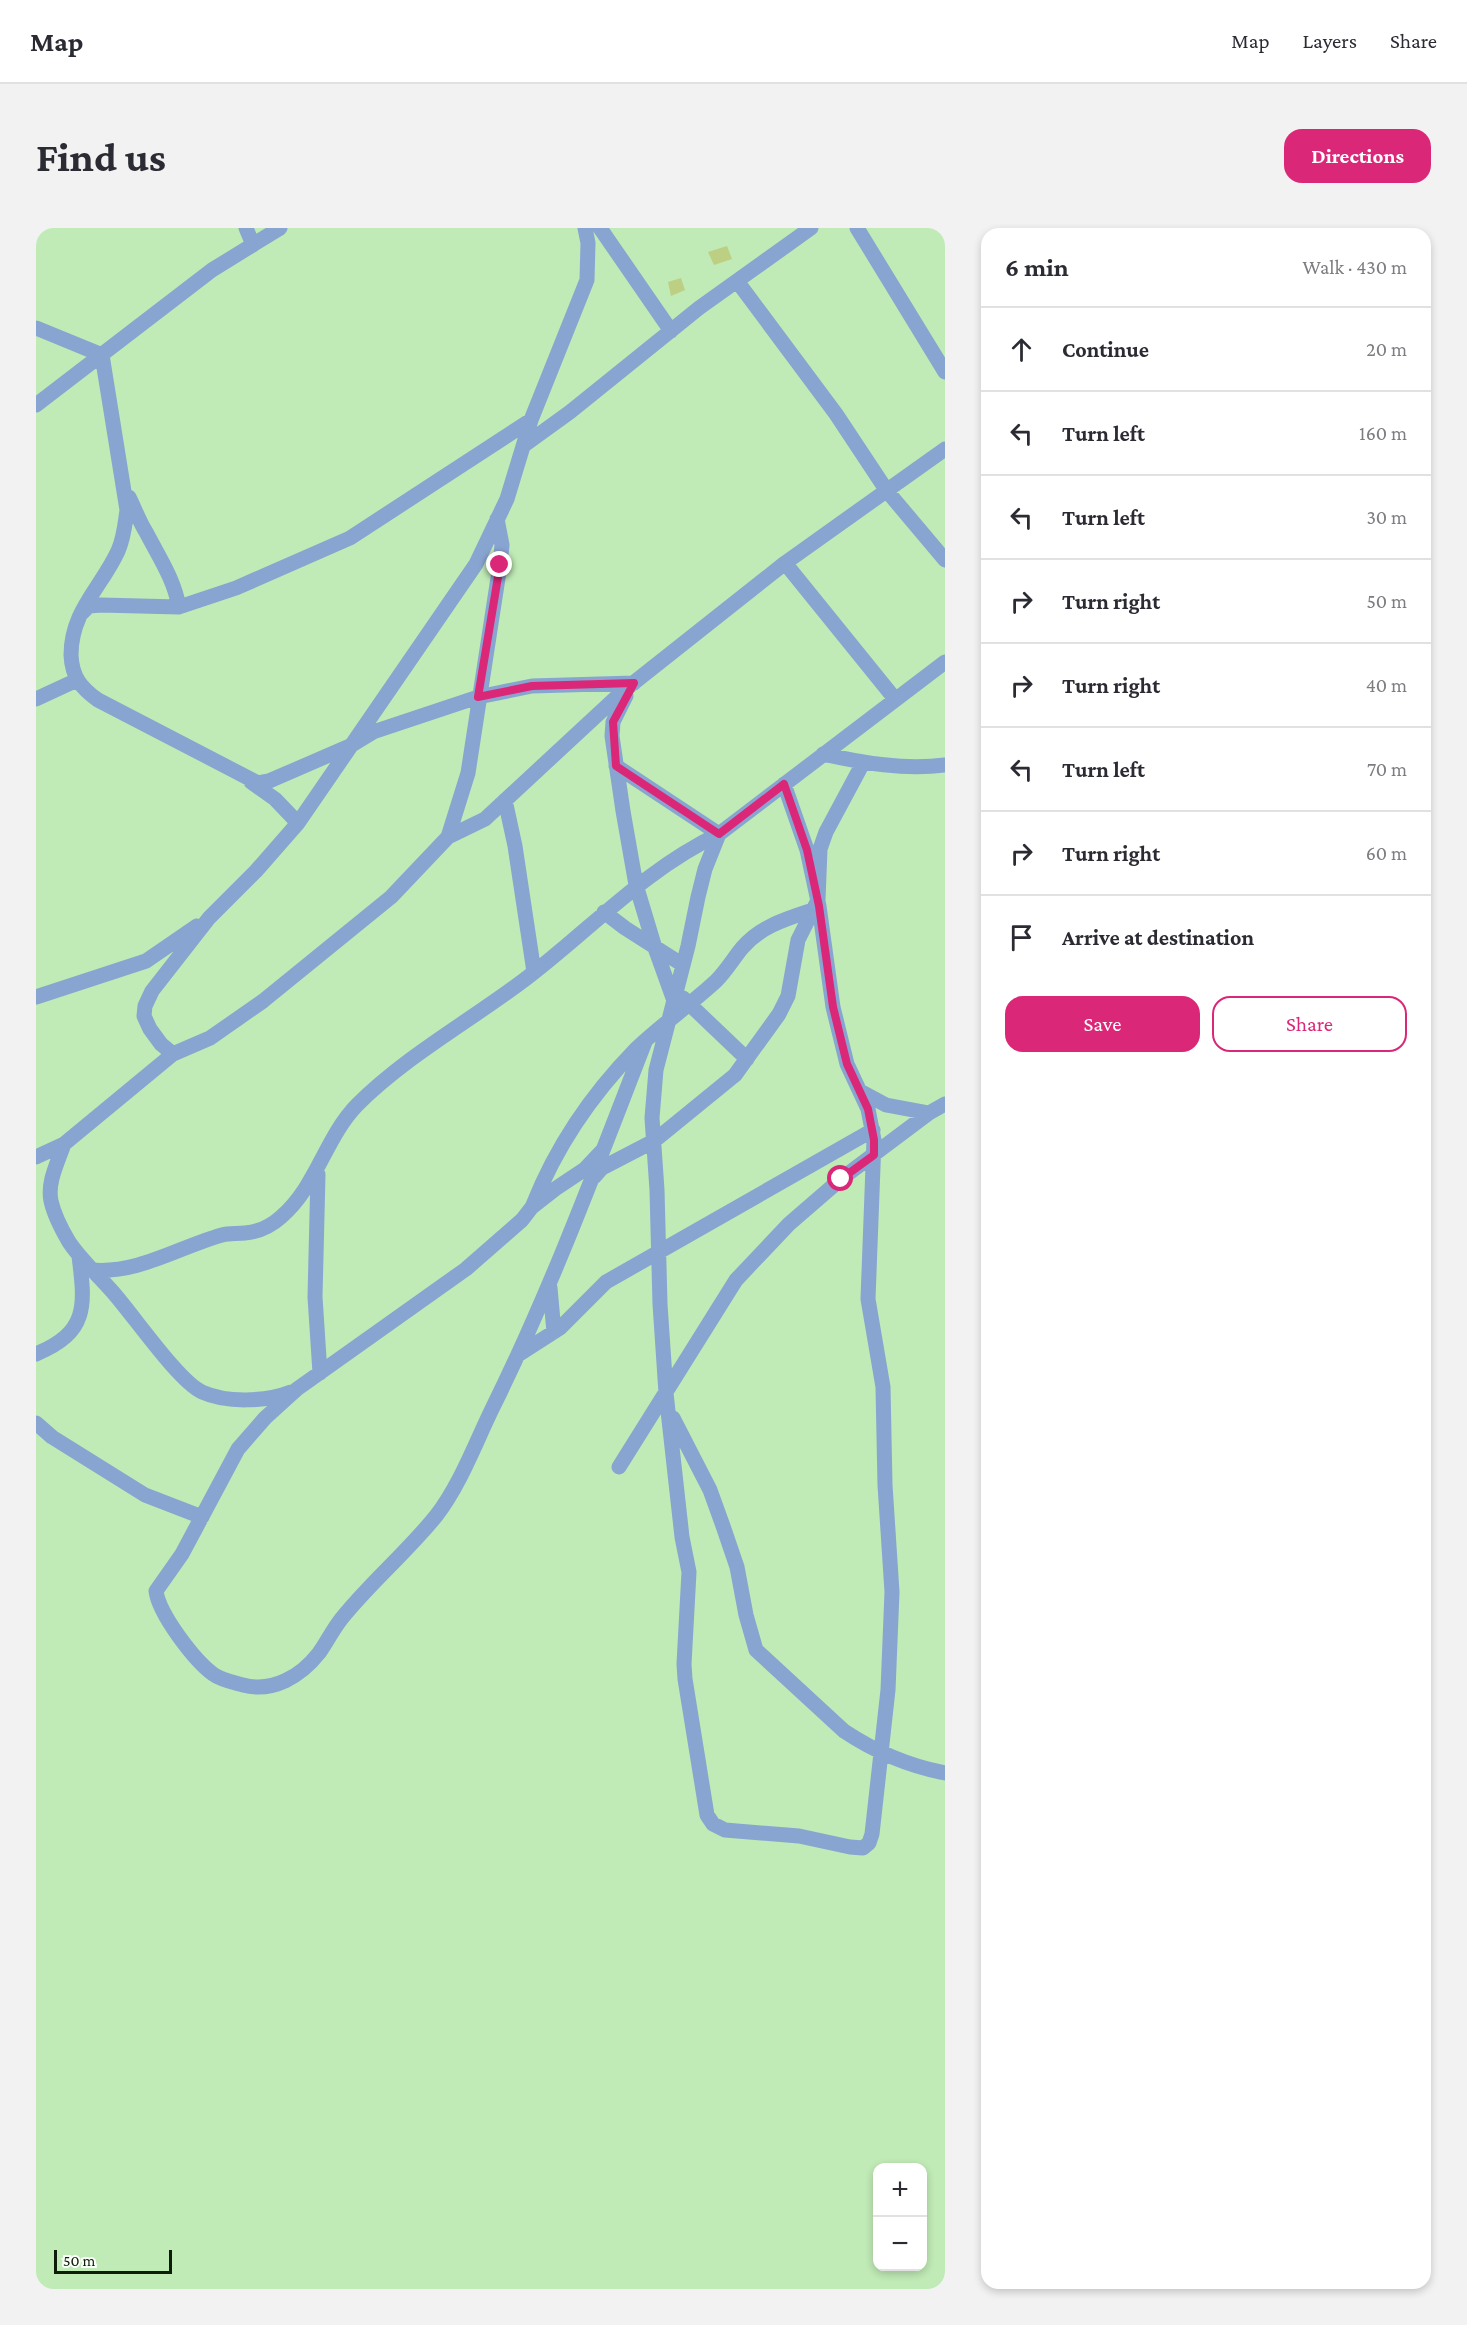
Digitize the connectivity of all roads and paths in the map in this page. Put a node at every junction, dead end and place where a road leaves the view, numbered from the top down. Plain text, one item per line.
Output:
1 (246, 228) edge
2 (280, 228) edge
3 (585, 228) edge
4 (600, 228) edge
5 (811, 228) edge
6 (857, 228) edge
7 (252, 245) junction
8 (737, 281) junction
9 (36, 328) edge
10 (671, 331) junction
11 (102, 355) junction
12 (945, 372) edge
13 (36, 405) edge
14 (531, 420) junction
15 (523, 446) junction
16 (945, 449) edge
17 (122, 481) junction
18 (886, 490) junction
19 (497, 519) junction
20 (945, 560) edge
21 (785, 563) junction
22 (179, 607) junction
23 (79, 615) junction
24 (945, 662) edge
25 (77, 681) junction
26 (634, 683) junction
27 (36, 689) edge
28 (52, 692) junction
29 (478, 697) junction
30 (36, 699) edge
31 (895, 699) junction
32 (350, 746) junction
33 (824, 754) junction
34 (863, 763) junction
35 (945, 765) edge
36 (616, 766) junction
37 (246, 778) junction
38 (784, 784) junction
39 (505, 800) junction
40 (298, 823) junction
41 (719, 834) junction
42 (447, 837) junction
43 (636, 885) junction
44 (815, 905) junction
45 (604, 912) junction
46 (209, 918) junction
47 (655, 948) junction
48 (683, 965) junction
49 (534, 972) junction
50 (674, 994) junction
51 (36, 997) edge
52 (689, 1004) junction
53 (667, 1022) junction
54 (645, 1042) junction
55 (173, 1054) junction
56 (747, 1059) junction
57 (860, 1091) junction
58 (945, 1104) edge
59 (929, 1113) junction
60 (873, 1130) junction
61 (654, 1141) junction
62 (64, 1144) junction
63 (602, 1151) junction
64 (874, 1155) junction
65 (36, 1157) edge
66 (318, 1168) junction
67 (590, 1182) junction
68 (532, 1207) junction
69 (659, 1252) junction
70 (79, 1256) junction
71 (92, 1270) junction
72 (550, 1285) junction
73 (554, 1332) junction
74 (36, 1354) edge
75 (518, 1355) junction
76 (320, 1373) junction
77 (297, 1389) junction
78 (666, 1393) junction
79 (669, 1410) junction
80 (36, 1423) edge
81 (619, 1467) dead end
82 (202, 1517) junction
83 (880, 1752) junction
84 (945, 1773) edge

1 - 7 street
2 - 7 street
3 - 14 street
4 - 10 street
5 - 8 street
6 - 12 street
7 - 11 street
8 - 10 street
8 - 18 street
9 - 11 street
10 - 15 street
11 - 13 street
11 - 17 street
14 - 15 street
14 - 22 street
15 - 19 street
16 - 18 street
17 - 22 street
17 - 23 street
18 - 20 street
18 - 21 street
19 - 29 street
19 - 32 street
21 - 26 street
21 - 31 street
22 - 23 street
23 - 25 street
24 - 31 street
25 - 28 street
25 - 37 street
26 - 29 street
26 - 36 street
26 - 39 street
27 - 28 street
28 - 30 street
29 - 32 street
29 - 42 street
31 - 33 street
32 - 37 street
32 - 40 street
33 - 34 street
33 - 38 street
34 - 35 street
34 - 44 street
36 - 41 street
36 - 43 street
37 - 40 street
38 - 41 street
38 - 44 street
39 - 42 street
39 - 49 street
40 - 46 street
41 - 43 street
41 - 48 street
42 - 55 street
43 - 45 street
43 - 47 street
44 - 52 street
44 - 56 street
44 - 57 street
45 - 47 street
45 - 49 street
46 - 51 street
46 - 55 street
47 - 48 street
47 - 50 street
48 - 50 street
49 - 66 street
50 - 52 street
50 - 53 street
52 - 53 street
52 - 56 street
53 - 54 street
53 - 61 street
54 - 63 street
54 - 68 street
55 - 62 street
56 - 61 street
57 - 59 street
57 - 60 street
58 - 59 street
59 - 64 street
60 - 64 street
60 - 69 street
61 - 67 street
61 - 69 street
62 - 65 street
62 - 70 street
63 - 67 street
63 - 68 street
64 - 78 street
64 - 83 street
66 - 71 street
66 - 76 street
67 - 72 street
68 - 76 street
69 - 73 street
69 - 78 street
70 - 71 street
70 - 74 street
71 - 77 street
72 - 73 street
72 - 75 street
73 - 75 street
75 - 82 street
76 - 77 street
77 - 82 street
78 - 79 street
78 - 81 street
79 - 83 street
79 - 83 street
80 - 82 street
83 - 84 street

